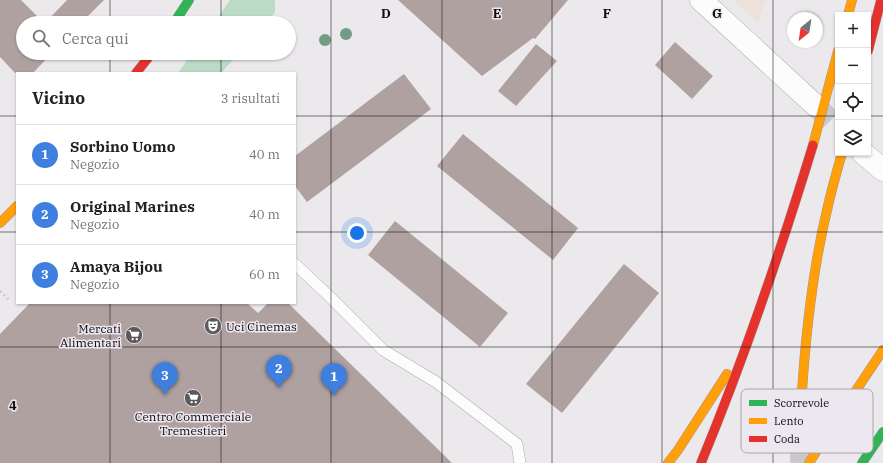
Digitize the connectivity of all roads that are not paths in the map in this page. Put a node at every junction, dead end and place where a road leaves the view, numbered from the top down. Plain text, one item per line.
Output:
1 (189, 0) edge
2 (701, 0) edge
3 (852, 0) edge
4 (881, 0) edge
5 (849, 12) edge
6 (179, 16) edge
7 (869, 48) edge
8 (146, 60) edge
9 (835, 62) edge
10 (137, 72) edge
11 (815, 106) tunnel mouth
12 (841, 156) edge
13 (867, 156) edge
14 (883, 170) edge
15 (16, 207) edge
16 (0, 223) edge
17 (296, 265) edge
18 (748, 343) junction
19 (883, 350) edge
20 (802, 389) tunnel mouth
21 (857, 389) edge
22 (883, 432) edge
23 (873, 447) edge
24 (815, 453) edge
25 (869, 453) edge
26 (520, 463) edge
27 (668, 463) edge
28 (701, 463) edge
29 (809, 463) edge
30 (862, 463) edge

1 - 6 main road
2 - 11 street
3 - 5 main road
4 - 7 main road
8 - 10 main road
9 - 18 main road
12 - 20 main road
13 - 14 street
15 - 16 main road
17 - 26 lane
18 - 27 main road
18 - 28 main road
19 - 21 main road
22 - 23 main road
24 - 29 main road
25 - 30 main road

